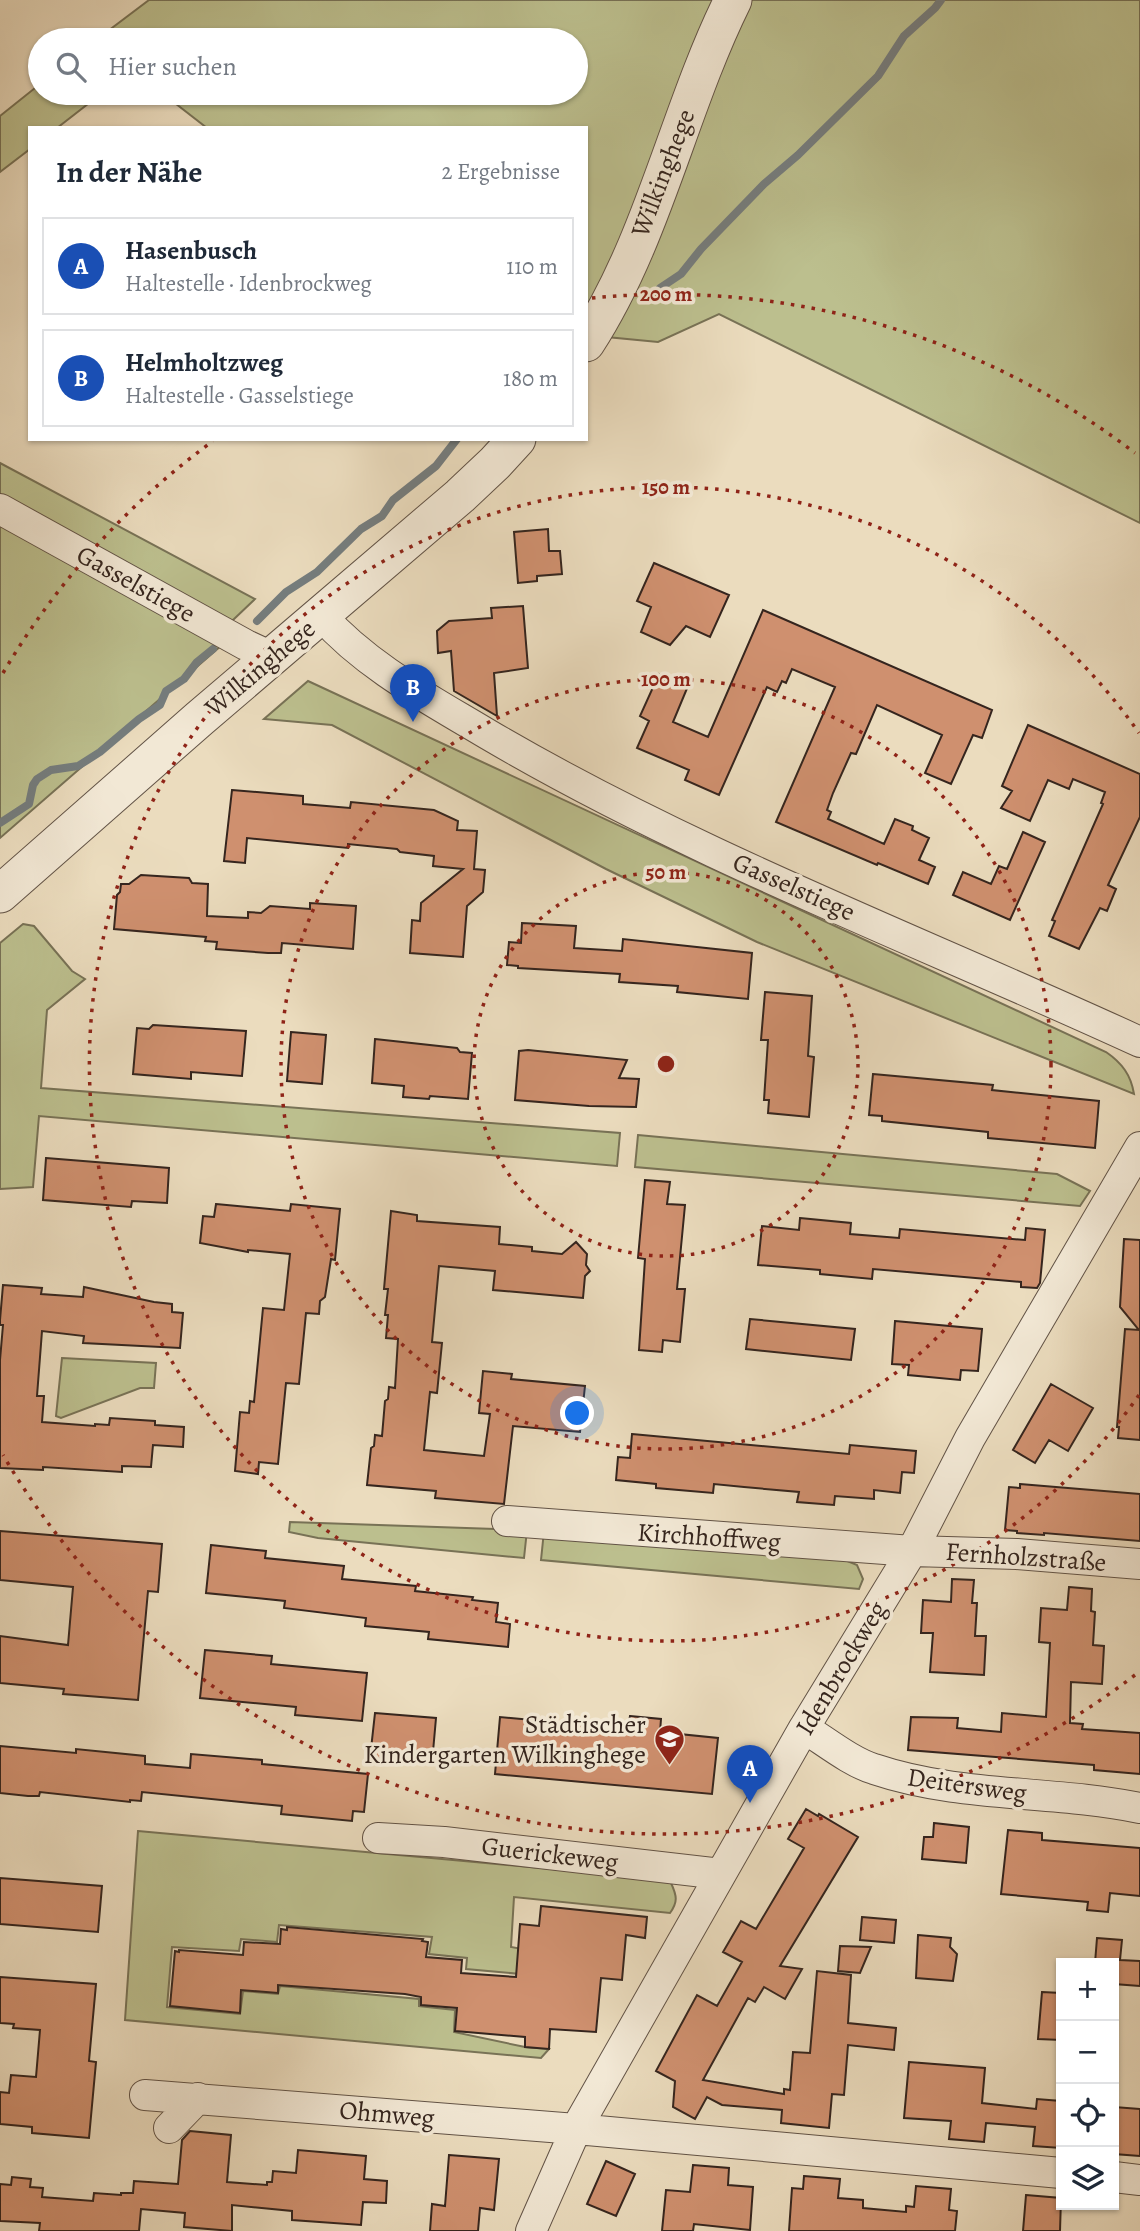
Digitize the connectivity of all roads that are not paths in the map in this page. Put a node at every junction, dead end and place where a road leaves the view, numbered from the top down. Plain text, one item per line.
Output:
1 (733, 0) edge
2 (588, 339) edge
3 (515, 441) edge
4 (0, 509) edge
5 (322, 616) junction
6 (272, 657) junction
7 (0, 894) edge
8 (1140, 1042) edge
9 (1140, 1147) edge
10 (507, 1521) dead end
11 (912, 1550) junction
12 (1140, 1564) edge
13 (804, 1728) junction
14 (1140, 1808) edge
15 (378, 1838) dead end
16 (721, 1874) junction
17 (145, 2095) dead end
18 (198, 2098) junction
19 (169, 2128) dead end
20 (576, 2129) junction
21 (1056, 2173) edge
22 (1119, 2178) edge
23 (1140, 2180) edge
24 (531, 2231) edge

1 - 2 street, Wilkinghege
3 - 5 street, Wilkinghege
4 - 6 street, Gasselstiege
5 - 6 street, Wilkinghege
5 - 8 street, Gasselstiege
6 - 7 street, Wilkinghege
9 - 11 street, Idenbrockweg
10 - 11 street, Kirchhoffweg
11 - 12 street, Fernholzstraße
11 - 13 street, Idenbrockweg
13 - 14 street, Deitersweg
13 - 16 street, Idenbrockweg
15 - 16 street, Guerickeweg
16 - 20 street, Idenbrockweg
17 - 18 street, Ohmweg
18 - 19 street
18 - 20 street, Ohmweg
20 - 21 street, Ohmweg
20 - 24 street, Idenbrockweg
22 - 23 street

